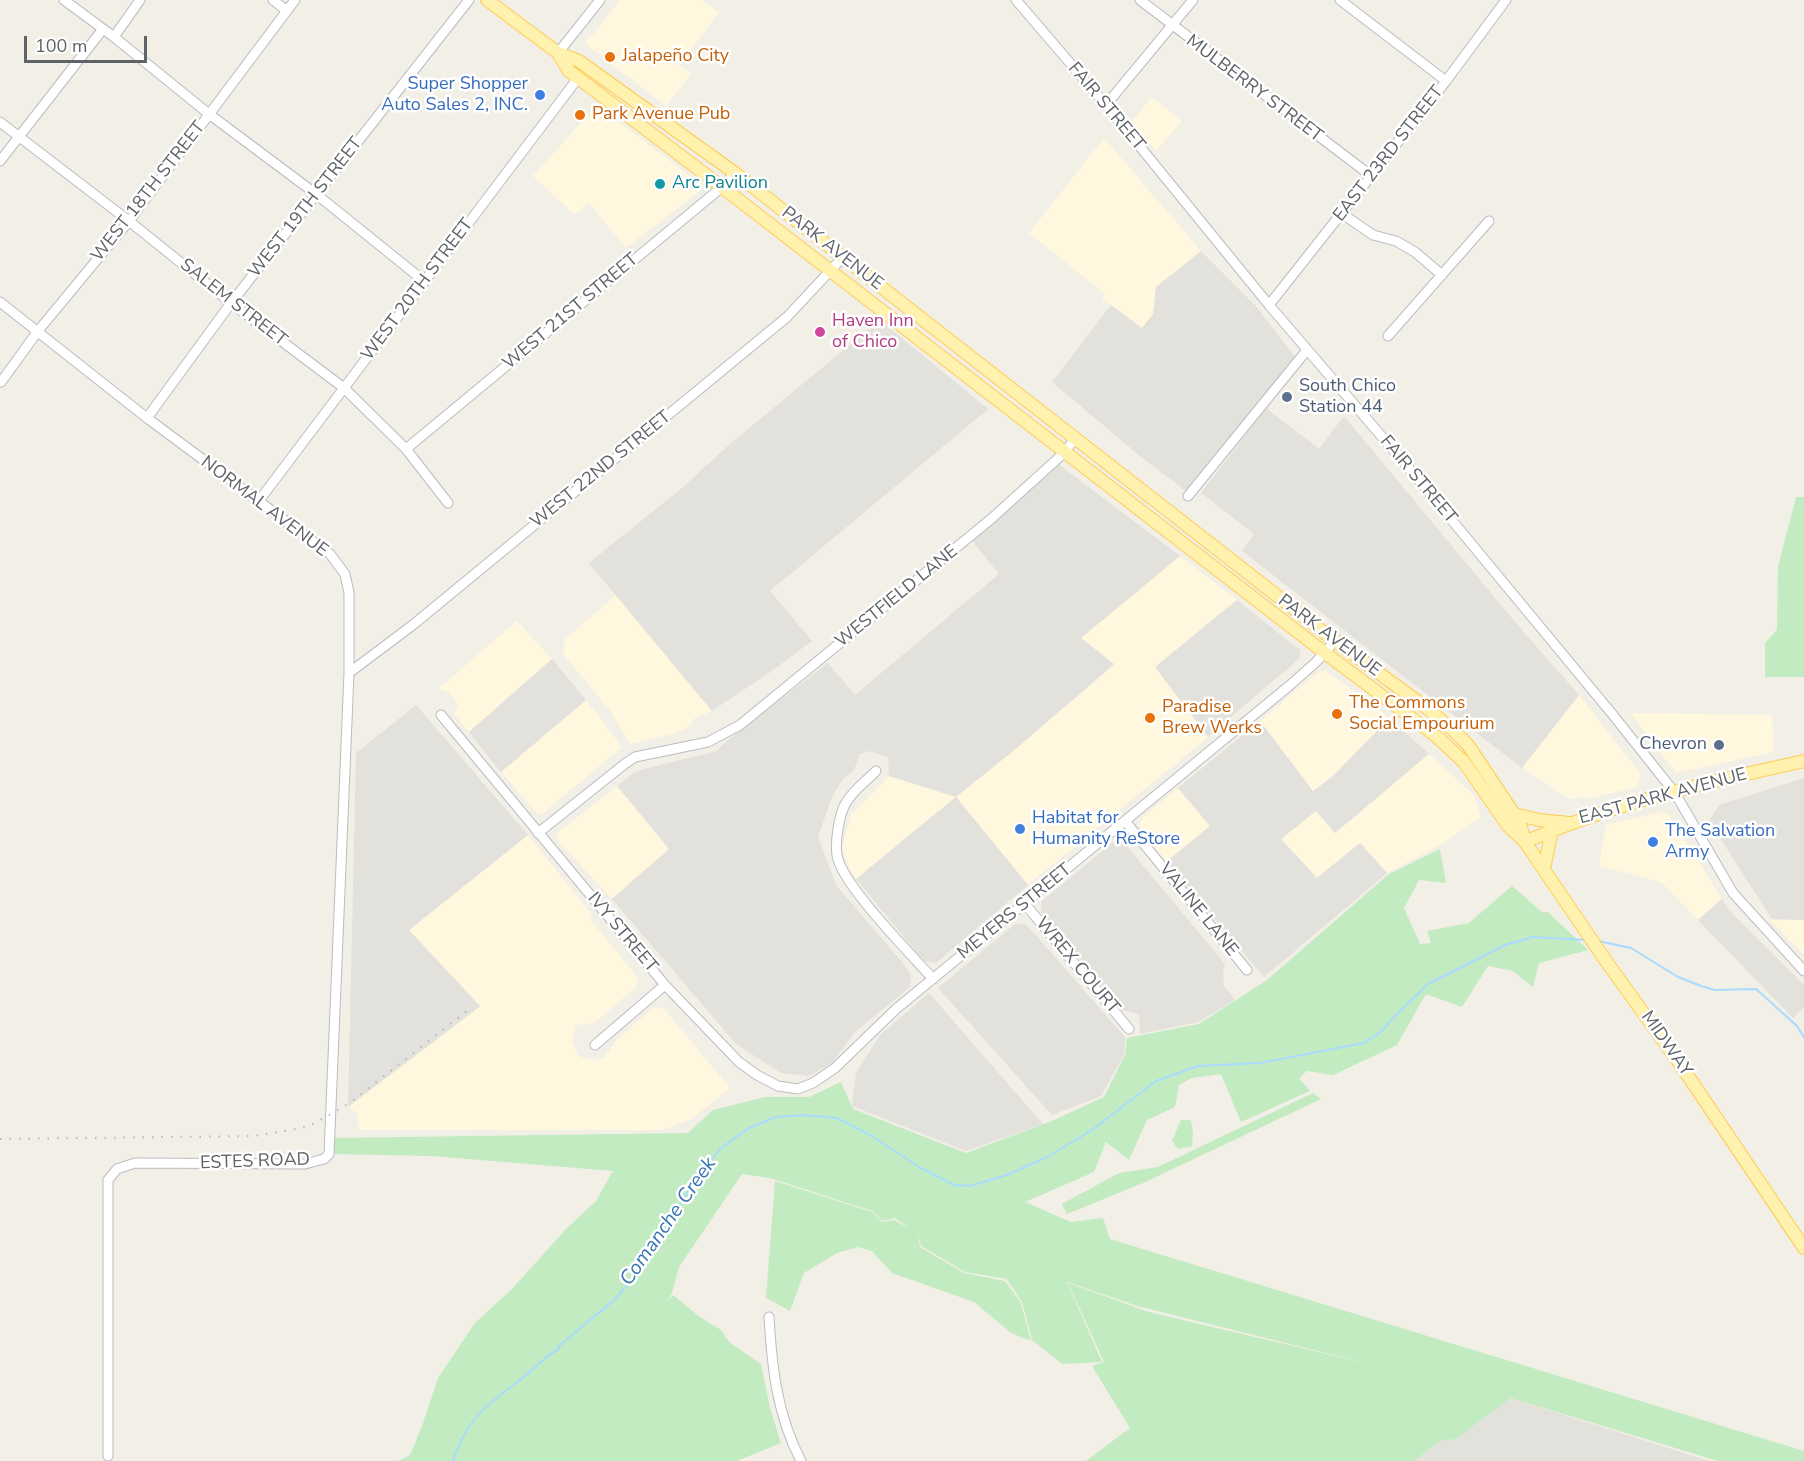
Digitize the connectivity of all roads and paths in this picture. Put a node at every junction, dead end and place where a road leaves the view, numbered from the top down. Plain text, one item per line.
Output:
1 (64, 0) edge
2 (140, 0) edge
3 (273, 0) edge
4 (295, 0) edge
5 (469, 0) edge
6 (487, 0) edge
7 (600, 0) edge
8 (1016, 0) edge
9 (1140, 0) edge
10 (1193, 0) edge
11 (1340, 0) edge
12 (1506, 0) edge
13 (287, 11) junction
14 (1172, 27) junction
15 (103, 29) junction
16 (114, 37) junction
17 (558, 53) junction
18 (578, 78) junction
19 (1446, 81) junction
20 (1106, 105) junction
21 (209, 114) junction
22 (0, 122) edge
23 (19, 136) junction
24 (0, 161) edge
25 (735, 173) junction
26 (1370, 176) junction
27 (723, 187) junction
28 (316, 194) junction
29 (1341, 213) junction
30 (129, 221) junction
31 (1489, 221) dead end
32 (843, 257) junction
33 (831, 271) junction
34 (1442, 274) junction
35 (424, 281) junction
36 (0, 302) edge
37 (231, 303) junction
38 (1269, 305) junction
39 (38, 331) junction
40 (1388, 336) dead end
41 (1307, 350) junction
42 (1, 382) edge
43 (344, 388) junction
44 (147, 418) junction
45 (1075, 438) junction
46 (406, 449) junction
47 (1065, 452) junction
48 (1188, 496) dead end
49 (258, 502) junction
50 (448, 503) dead end
51 (1335, 641) junction
52 (1324, 653) junction
53 (349, 673) junction
54 (441, 715) dead end
55 (1804, 761) edge
56 (876, 771) dead end
57 (1675, 793) junction
58 (344, 802) joint
59 (1514, 814) junction
60 (1125, 821) junction
61 (1570, 823) junction
62 (1552, 830) junction
63 (538, 833) junction
64 (1526, 842) junction
65 (1544, 869) junction
66 (1025, 904) junction
67 (1247, 970) dead end
68 (1804, 971) edge
69 (933, 979) junction
70 (665, 985) junction
71 (1129, 1029) dead end
72 (595, 1045) dead end
73 (835, 1068) joint
74 (1804, 1248) edge
75 (769, 1317) dead end
76 (108, 1455) dead end
77 (801, 1461) edge

1 - 15 street
2 - 16 street
3 - 13 street
4 - 13 street, WEST 18TH STREET
5 - 28 street, WEST 19TH STREET
6 - 17 main road, PARK AVENUE
7 - 17 street
8 - 20 street, FAIR STREET
9 - 14 street, MULBERRY STREET
10 - 14 street
11 - 19 street
12 - 19 street, EAST 23RD STREET
13 - 21 street, WEST 18TH STREET
14 - 20 street
14 - 26 street, MULBERRY STREET
15 - 16 street
15 - 23 street
16 - 21 street
17 - 18 main road, PARK AVENUE
17 - 25 main road, PARK AVENUE
18 - 27 main road, PARK AVENUE
18 - 35 street, WEST 20TH STREET
19 - 26 street, EAST 23RD STREET
20 - 38 street, FAIR STREET
21 - 28 street
21 - 30 street, WEST 18TH STREET
22 - 23 street, SALEM STREET
23 - 24 street
23 - 30 street, SALEM STREET
25 - 27 street, WEST 21ST STREET
25 - 32 main road, PARK AVENUE
26 - 29 street, EAST 23RD STREET
27 - 33 main road, PARK AVENUE
27 - 46 street, WEST 21ST STREET
28 - 35 street
28 - 37 street, WEST 19TH STREET
29 - 34 street
29 - 38 street, EAST 23RD STREET
30 - 37 street, SALEM STREET
30 - 39 street, WEST 18TH STREET
31 - 34 street
32 - 33 street, WEST 22ND STREET
32 - 45 main road, PARK AVENUE
33 - 47 main road, PARK AVENUE
33 - 53 street, WEST 22ND STREET
34 - 40 street
35 - 43 street, WEST 20TH STREET
36 - 39 street, NORMAL AVENUE
37 - 43 street, SALEM STREET
37 - 44 street, WEST 19TH STREET
38 - 41 street, FAIR STREET
39 - 42 street, WEST 18TH STREET
39 - 44 street, NORMAL AVENUE
41 - 48 street
41 - 57 street, FAIR STREET
43 - 46 street, SALEM STREET
43 - 49 street, WEST 20TH STREET
44 - 49 street, NORMAL AVENUE
45 - 47 street, WESTFIELD LANE
45 - 51 main road, PARK AVENUE
46 - 50 street, SALEM STREET
47 - 52 main road, PARK AVENUE
47 - 63 street, WESTFIELD LANE
49 - 53 street, NORMAL AVENUE
51 - 52 street, MEYERS STREET
51 - 59 main road, PARK AVENUE
52 - 60 street, MEYERS STREET
52 - 64 main road, PARK AVENUE
53 - 58 street, NORMAL AVENUE
54 - 63 street, IVY STREET
55 - 57 main road, EAST PARK AVENUE
56 - 69 street
57 - 61 main road, EAST PARK AVENUE
57 - 68 street, FAIR STREET
58 - 76 street, ESTES ROAD
59 - 61 main road
59 - 64 main road, PARK AVENUE
60 - 66 street, MEYERS STREET
60 - 67 street, VALINE LANE
61 - 62 main road, EAST PARK AVENUE
62 - 64 main road, EAST PARK AVENUE
62 - 65 main road
63 - 70 street, IVY STREET
64 - 65 main road, MIDWAY
65 - 74 main road, MIDWAY
66 - 69 street, MEYERS STREET
66 - 71 street, WREX COURT
69 - 73 street, MEYERS STREET
70 - 72 street
70 - 73 street, IVY STREET
75 - 77 street

